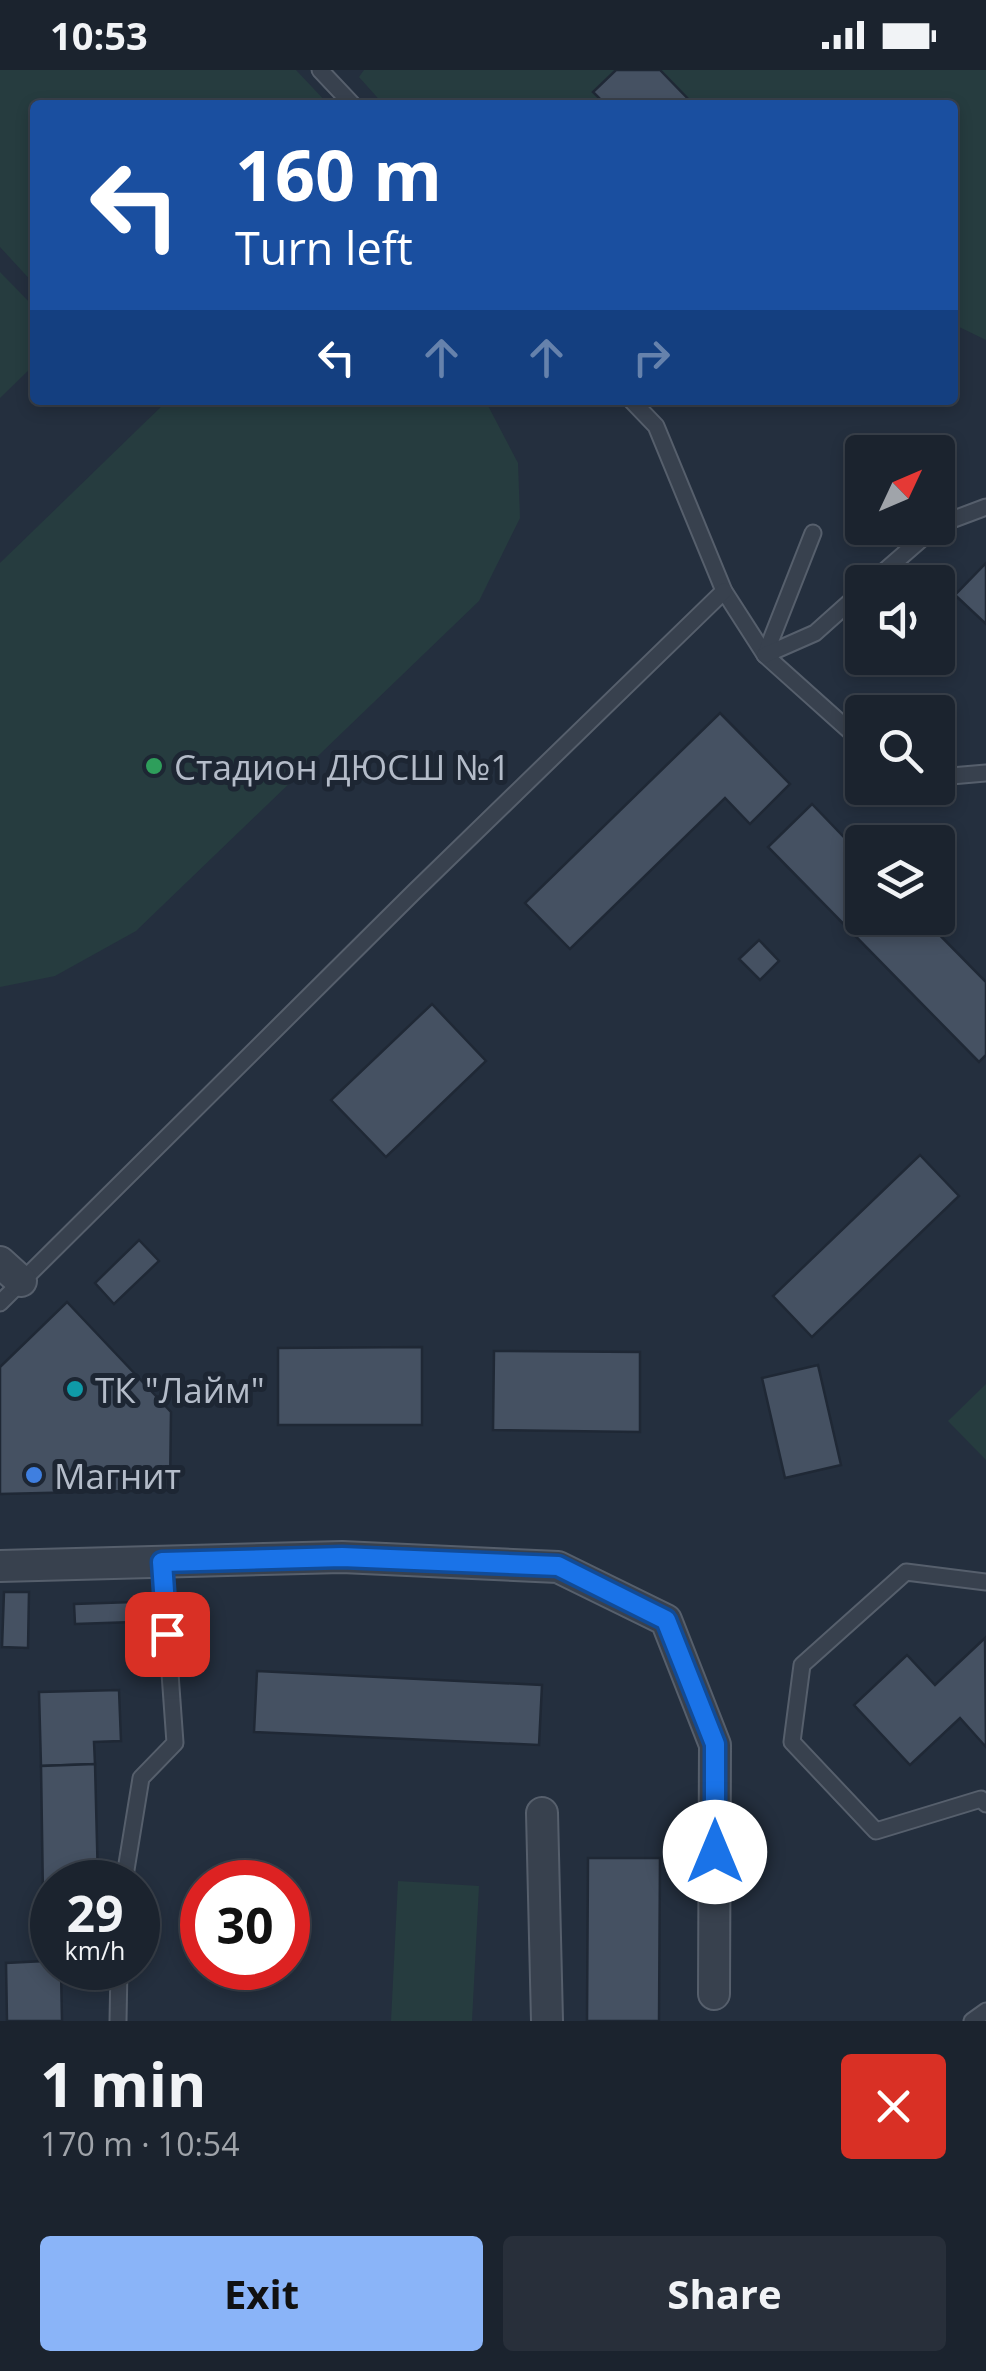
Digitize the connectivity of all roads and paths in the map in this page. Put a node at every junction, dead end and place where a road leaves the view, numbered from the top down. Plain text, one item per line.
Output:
1 (326, 72) edge
2 (349, 100) edge
3 (636, 405) edge
4 (986, 507) edge
5 (955, 519) edge
6 (813, 533) dead end
7 (914, 545) edge
8 (891, 565) edge
9 (724, 591) junction
10 (845, 607) edge
11 (765, 655) junction
12 (845, 727) edge
13 (986, 773) edge
14 (955, 776) edge
15 (7, 1282) edge
16 (162, 1562) junction
17 (0, 1566) edge
18 (986, 1582) edge
19 (984, 1800) edge
20 (542, 1813) dead end
21 (128, 1860) edge
22 (119, 1990) edge
23 (714, 1994) dead end
24 (986, 2011) edge
25 (118, 2021) edge
26 (547, 2021) edge
27 (972, 2021) edge

1 - 2 lane
3 - 9 lane
4 - 5 lane
6 - 11 lane
7 - 8 lane
9 - 11 lane
9 - 15 lane
10 - 11 lane
11 - 12 lane
13 - 14 lane
16 - 17 street
16 - 21 lane
16 - 23 street
18 - 19 lane
20 - 26 street
22 - 25 lane
24 - 27 lane

